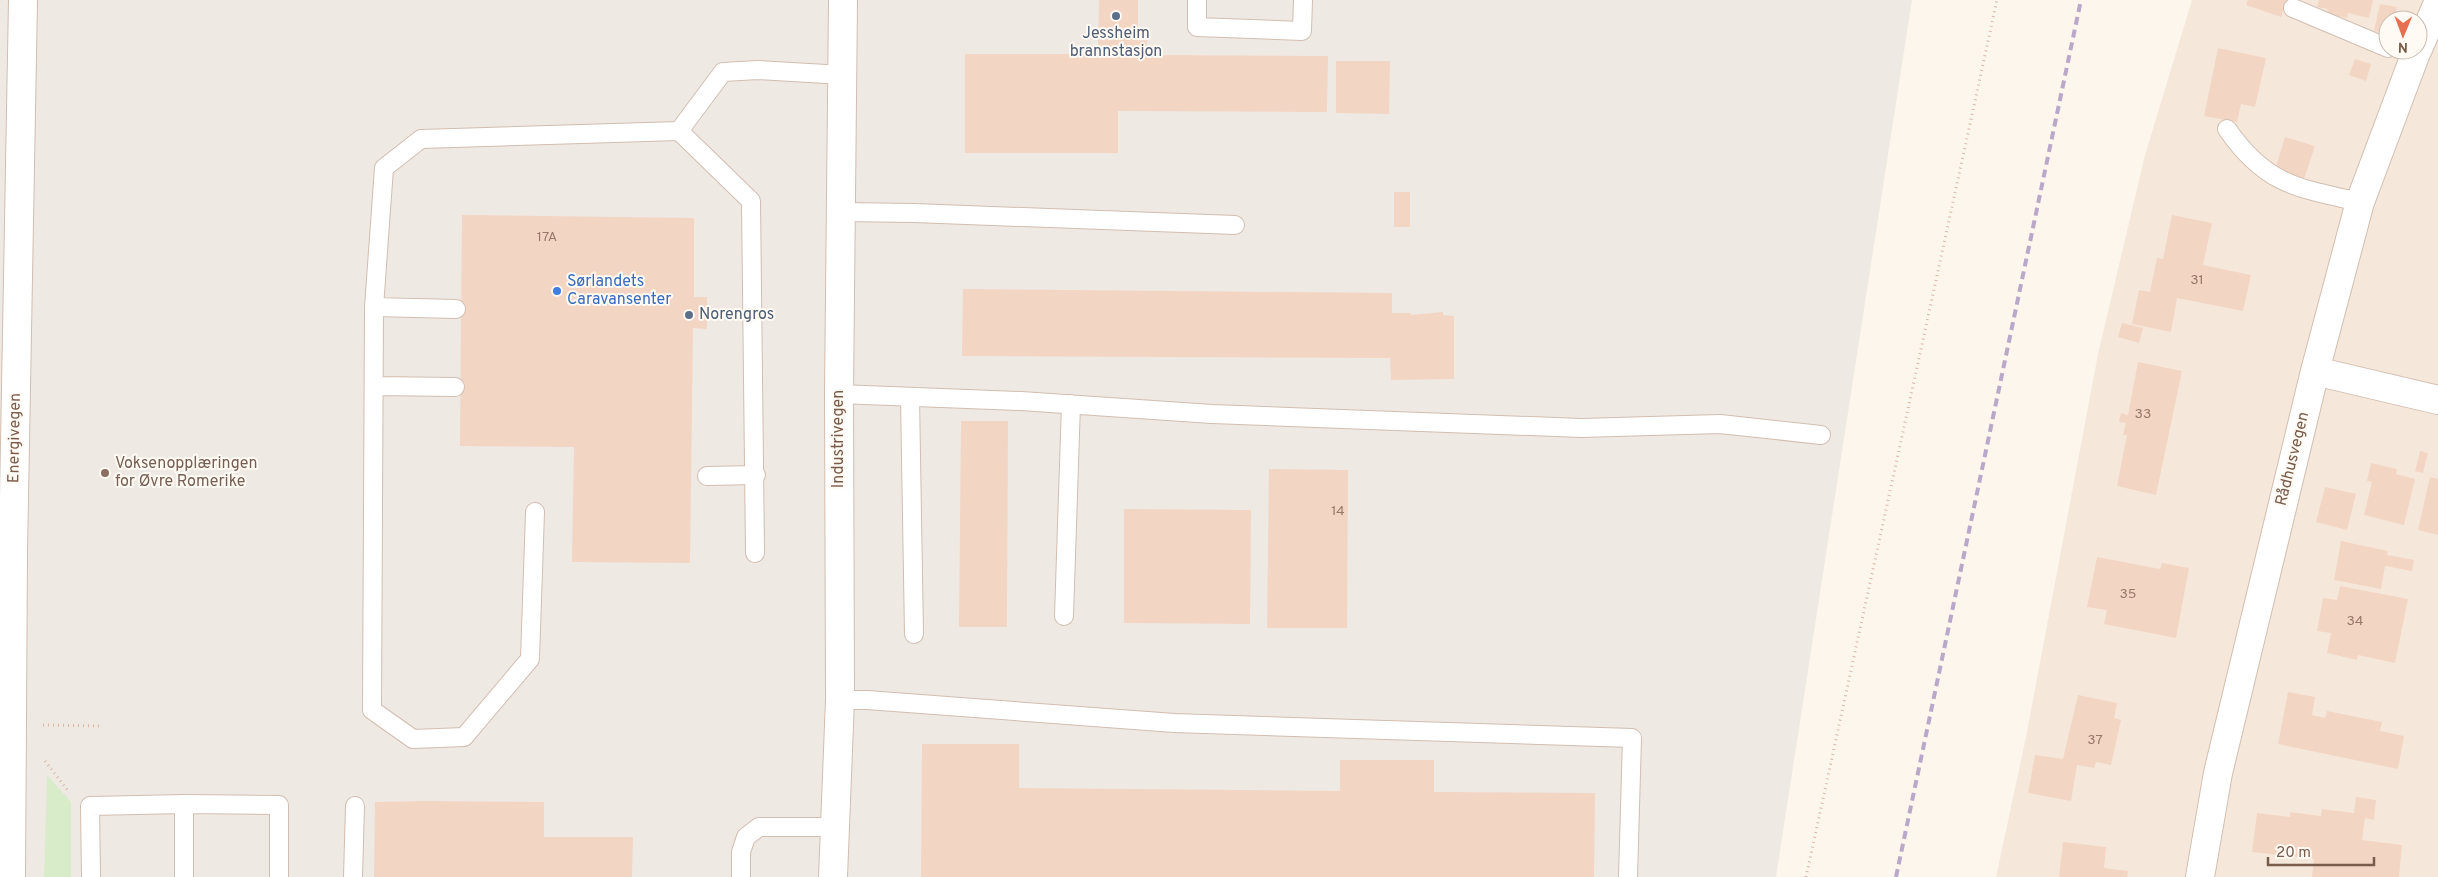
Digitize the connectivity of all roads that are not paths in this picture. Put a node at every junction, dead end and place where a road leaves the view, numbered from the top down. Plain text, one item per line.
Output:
1 (23, 0) edge
2 (843, 0) edge
3 (1197, 0) edge
4 (1303, 0) edge
5 (2438, 3) edge
6 (2293, 8) dead end
7 (2428, 21) edge
8 (2378, 44) edge
9 (2408, 60) edge
10 (843, 75) junction
11 (2227, 129) dead end
12 (679, 131) junction
13 (2360, 202) junction
14 (840, 212) junction
15 (1236, 225) dead end
16 (374, 307) junction
17 (456, 309) dead end
18 (2315, 371) junction
19 (374, 386) junction
20 (455, 387) dead end
21 (839, 394) junction
22 (910, 397) junction
23 (2438, 400) edge
24 (1071, 404) junction
25 (1821, 435) dead end
26 (707, 476) dead end
27 (756, 476) junction
28 (535, 512) dead end
29 (755, 553) dead end
30 (7, 554) edge
31 (1064, 616) dead end
32 (914, 634) dead end
33 (840, 700) junction
34 (8, 716) edge
35 (184, 804) junction
36 (355, 806) dead end
37 (834, 827) junction
38 (11, 877) edge
39 (91, 877) edge
40 (184, 877) edge
41 (279, 877) edge
42 (353, 877) edge
43 (741, 877) edge
44 (833, 877) edge
45 (1628, 877) edge
46 (2200, 877) edge

1 - 30 street, Energivegen
2 - 10 street, Industrivegen
3 - 4 lane
5 - 7 street, Rådhusvegen
6 - 8 lane
9 - 13 street, Rådhusvegen
10 - 12 lane
10 - 14 street, Industrivegen
11 - 13 lane
12 - 16 lane
12 - 27 lane
13 - 18 street, Rådhusvegen
14 - 15 lane
14 - 21 street, Industrivegen
16 - 17 lane
16 - 19 lane
18 - 23 street
18 - 46 street, Rådhusvegen
19 - 20 lane
19 - 28 lane
21 - 22 lane
21 - 33 street, Industrivegen
22 - 24 lane
22 - 32 lane
24 - 25 lane
24 - 31 lane
26 - 27 lane
27 - 29 lane
30 - 34 street, Energivegen
33 - 37 street, Industrivegen
33 - 45 lane
34 - 38 street, Energivegen
35 - 39 lane
35 - 40 lane
35 - 41 lane
36 - 42 lane
37 - 43 lane
37 - 44 street, Industrivegen

